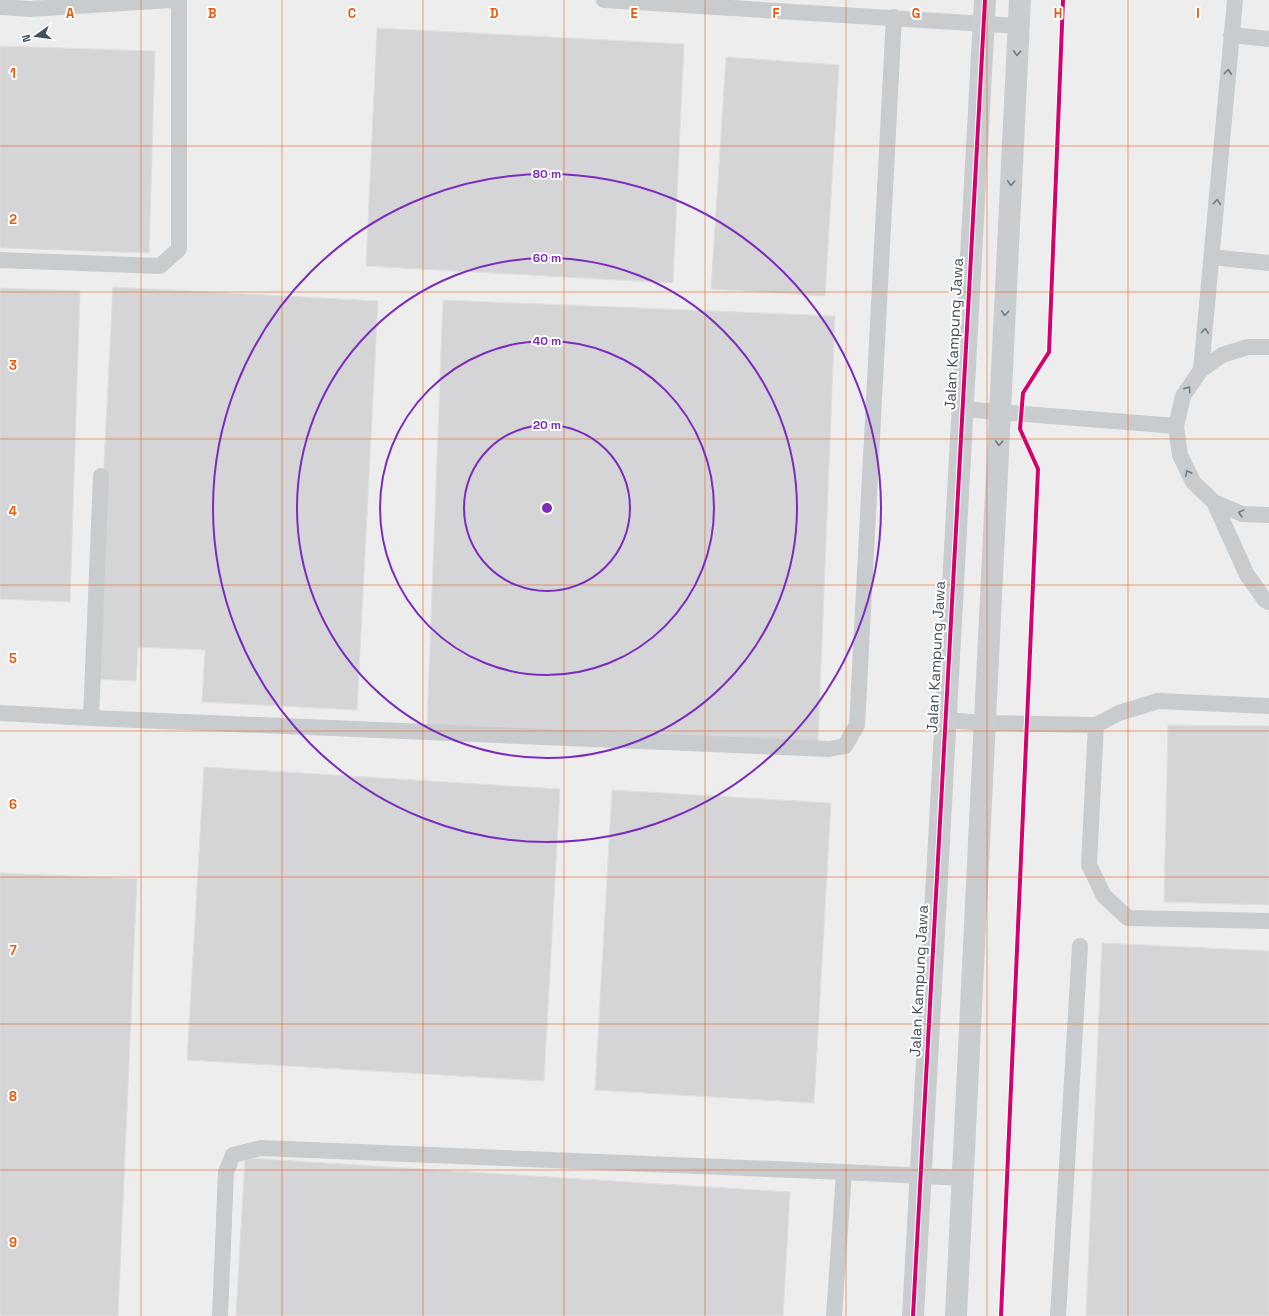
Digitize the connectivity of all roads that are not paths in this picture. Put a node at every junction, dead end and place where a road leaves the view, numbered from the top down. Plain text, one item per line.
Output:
1 (171, 0) edge
2 (179, 0) edge
3 (604, 0) edge
4 (984, 0) edge
5 (1020, 0) edge
6 (1235, 0) edge
7 (0, 7) edge
8 (894, 17) junction
9 (983, 22) junction
10 (1019, 26) junction
11 (1231, 35) junction
12 (1269, 39) edge
13 (1212, 257) junction
14 (0, 260) edge
15 (1269, 263) edge
16 (1269, 347) edge
17 (1201, 370) junction
18 (962, 409) junction
19 (1001, 413) junction
20 (1176, 426) junction
21 (101, 476) dead end
22 (1214, 502) junction
23 (1269, 515) edge
24 (1268, 598) edge
25 (1269, 706) edge
26 (0, 713) edge
27 (91, 718) junction
28 (945, 720) junction
29 (985, 723) junction
30 (1096, 725) junction
31 (1269, 921) edge
32 (1080, 946) dead end
33 (844, 1172) junction
34 (920, 1175) junction
35 (963, 1178) junction
36 (220, 1316) edge
37 (834, 1316) edge
38 (913, 1316) edge
39 (956, 1316) edge
40 (1058, 1316) edge

1 - 7 lane
2 - 14 lane
3 - 8 lane
4 - 9 street, Jalan Kampung Jawa
5 - 10 street
6 - 11 lane
8 - 9 lane
8 - 27 lane
9 - 10 lane
9 - 18 street, Jalan Kampung Jawa
10 -> 19 street
11 - 12 lane
13 -> 11 lane
13 - 15 lane
17 -> 13 lane
16 - 17 lane
20 -> 17 lane
18 - 19 lane
18 - 28 street, Jalan Kampung Jawa
19 - 20 lane
19 -> 29 street
22 -> 20 lane
21 - 27 lane
23 -> 22 lane
22 - 24 lane
25 - 30 lane
26 - 27 lane
28 - 29 lane
28 - 34 street, Jalan Kampung Jawa
29 - 30 lane
29 - 35 street
30 - 31 lane
32 - 40 lane
33 - 34 lane
33 - 36 lane
33 - 37 lane
34 - 35 lane
34 - 38 street, Jalan Kampung Jawa
35 - 39 street

